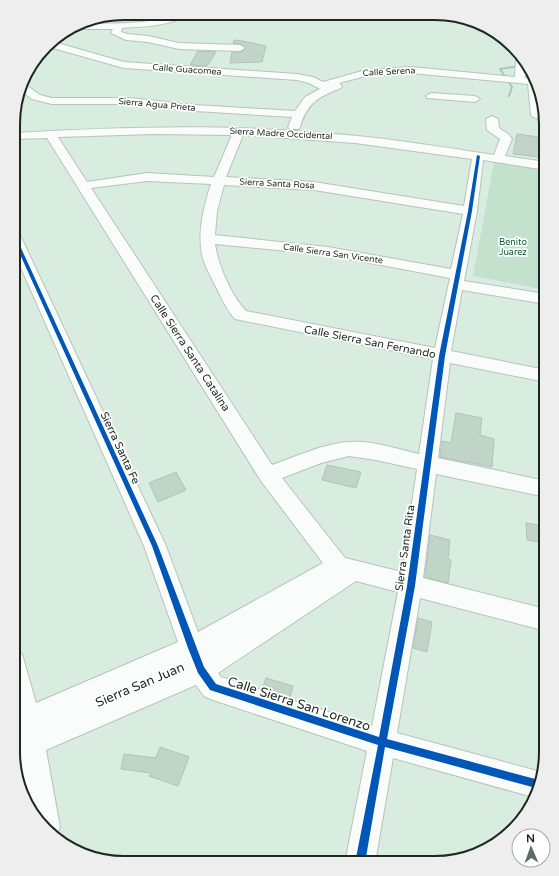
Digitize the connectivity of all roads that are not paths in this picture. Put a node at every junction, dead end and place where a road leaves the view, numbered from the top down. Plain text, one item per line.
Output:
1 (169, 20) edge
2 (117, 26) junction
3 (88, 27) edge
4 (55, 46) edge
5 (240, 48) dead end
6 (469, 62) dead end
7 (521, 65) edge
8 (520, 80) junction
9 (530, 81) edge
10 (474, 85) junction
11 (324, 87) junction
12 (26, 90) edge
13 (431, 96) dead end
14 (536, 99) edge
15 (474, 112) dead end
16 (297, 114) junction
17 (539, 115) edge
18 (492, 119) dead end
19 (239, 131) junction
20 (43, 134) junction
21 (293, 134) junction
22 (20, 136) edge
23 (20, 140) edge
24 (478, 156) junction
25 (498, 159) junction
26 (539, 165) edge
27 (218, 180) junction
28 (83, 186) junction
29 (470, 211) junction
30 (208, 239) junction
31 (20, 250) edge
32 (457, 279) junction
33 (539, 297) edge
34 (442, 356) junction
35 (539, 375) edge
36 (427, 464) junction
37 (268, 475) junction
38 (539, 487) edge
39 (345, 569) junction
40 (411, 586) junction
41 (539, 618) edge
42 (196, 659) junction
43 (20, 692) edge
44 (30, 731) junction
45 (382, 742) junction
46 (534, 783) edge
47 (45, 820) edge
48 (361, 856) edge

1 - 2 street
2 - 3 street
2 - 5 street
4 - 11 street, Calle Guacomea
6 - 10 street
7 - 8 street
8 - 9 street, Calle Serena
8 - 10 street, Calle Serena
10 - 11 street, Calle Serena
10 - 13 street
10 - 15 street
11 - 16 street, Calle Serena
12 - 16 street, Sierra Agua Prieta
14 - 17 street
16 - 21 street
18 - 25 street
19 - 20 street, Sierra Madre Occidental
19 - 21 street, Sierra Madre Occidental
19 - 27 street
20 - 22 street, Sierra Madre Occidental
20 - 23 street
20 - 28 street, Calle Sierra Santa Catalina
21 - 24 street, Sierra Madre Occidental
24 - 25 street, Sierra Madre Occidental
24 - 29 street, Sierra Santa Rita
25 - 26 street, Sierra Madre Occidental
27 - 28 street, Sierra Santa Rosa
27 - 29 street, Sierra Santa Rosa
27 - 30 street
28 - 37 street, Calle Sierra Santa Catalina
29 - 32 street, Sierra Santa Rita
30 - 32 street, Calle Sierra San Vicente
30 - 34 street, Calle Sierra San Fernando
31 - 42 street, Sierra Santa Fe
32 - 33 street, Calle Sierra San Vicente
32 - 34 street, Sierra Santa Rita
34 - 35 street, Calle Sierra San Fernando
34 - 36 street, Sierra Santa Rita
36 - 37 street
36 - 38 street
36 - 40 street, Sierra Santa Rita
37 - 39 street, Calle Sierra Santa Catalina
39 - 40 street
39 - 42 street, Sierra San Juan
40 - 41 street
40 - 45 street, Sierra Santa Rita
42 - 44 street, Sierra San Juan
42 - 45 street, Calle Sierra San Lorenzo
43 - 44 street
44 - 47 street
45 - 46 street, Calle Sierra San Lorenzo
45 - 48 street, Sierra Santa Rita

